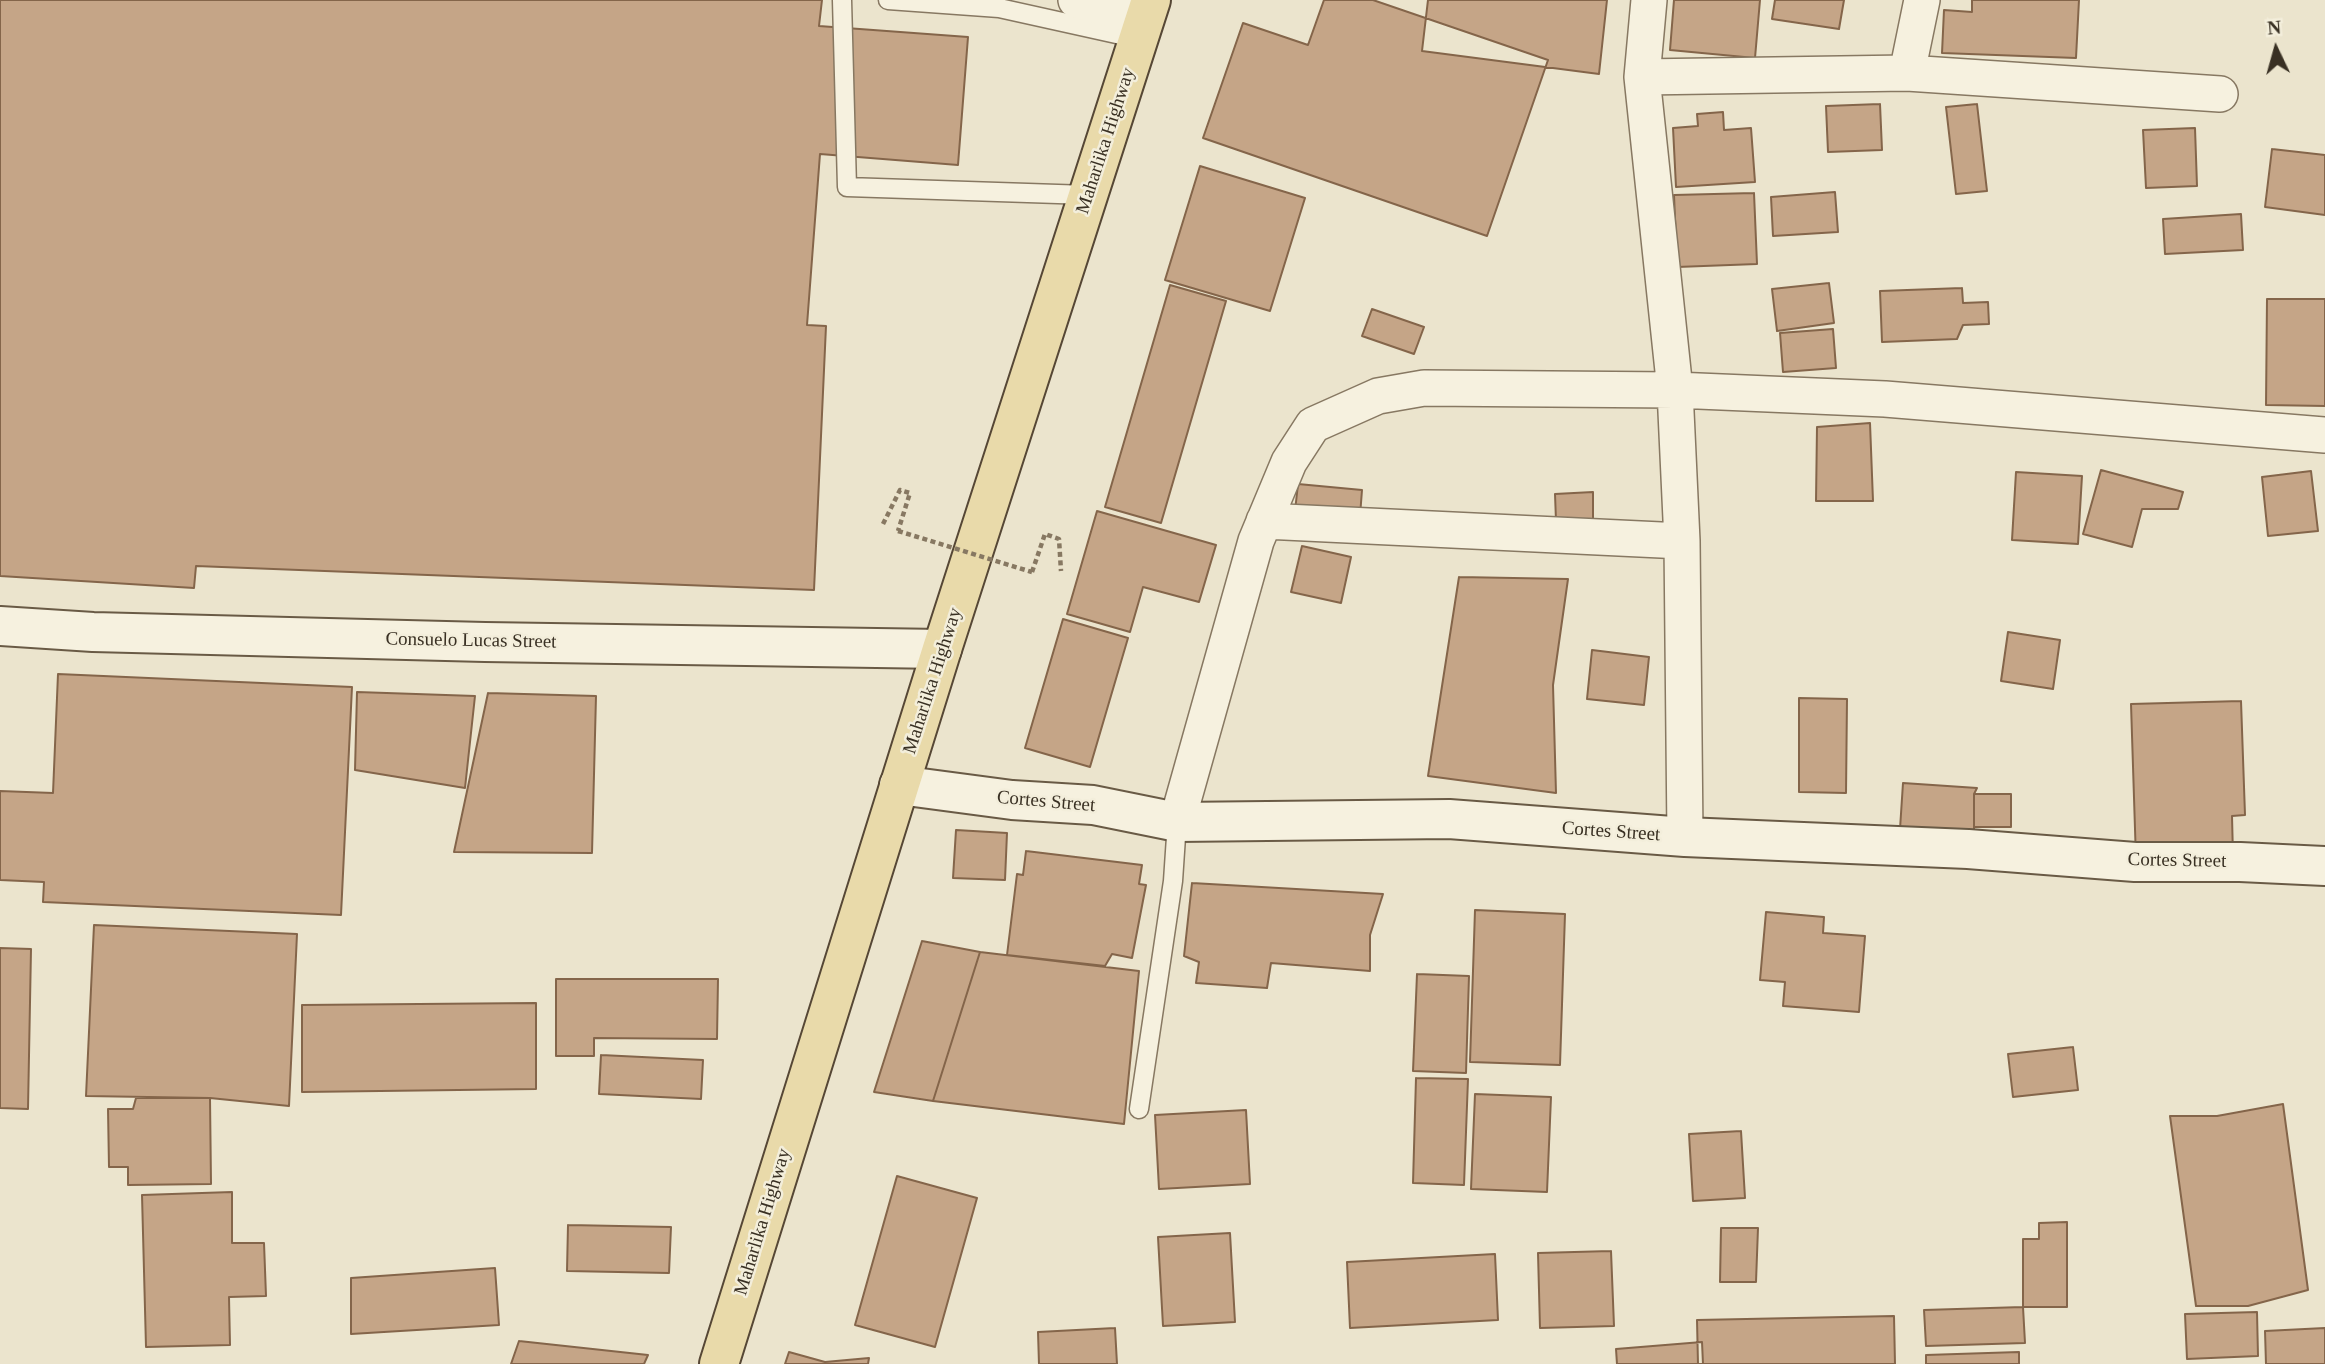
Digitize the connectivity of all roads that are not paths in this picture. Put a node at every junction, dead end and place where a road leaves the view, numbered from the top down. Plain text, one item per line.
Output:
1 (842, 0) edge
2 (888, 0) edge
3 (1076, 0) edge
4 (1649, 0) edge
5 (1922, 0) edge
6 (1145, 20) edge
7 (1907, 73) junction
8 (1642, 77) junction
9 (2220, 94) dead end
10 (1088, 195) junction
11 (1675, 390) junction
12 (2325, 435) edge
13 (1264, 521) junction
14 (1682, 541) junction
15 (0, 626) edge
16 (942, 649) junction
17 (900, 785) junction
18 (1177, 822) junction
19 (1685, 837) junction
20 (2325, 866) edge
21 (1139, 1109) dead end
22 (719, 1364) edge

1 - 10 lane
2 - 6 lane
3 - 6 street
4 - 8 street
5 - 7 street
6 - 10 main road, Maharlika Highway
7 - 8 street
7 - 9 street
8 - 11 street
10 - 16 main road, Maharlika Highway
11 - 12 street
11 - 13 street
11 - 14 street
13 - 14 street
13 - 18 street
14 - 19 street
15 - 16 street, Consuelo Lucas Street
16 - 17 main road, Maharlika Highway
17 - 18 street, Cortes Street
17 - 22 main road, Maharlika Highway
18 - 19 street, Cortes Street
18 - 21 lane
19 - 20 street, Cortes Street

